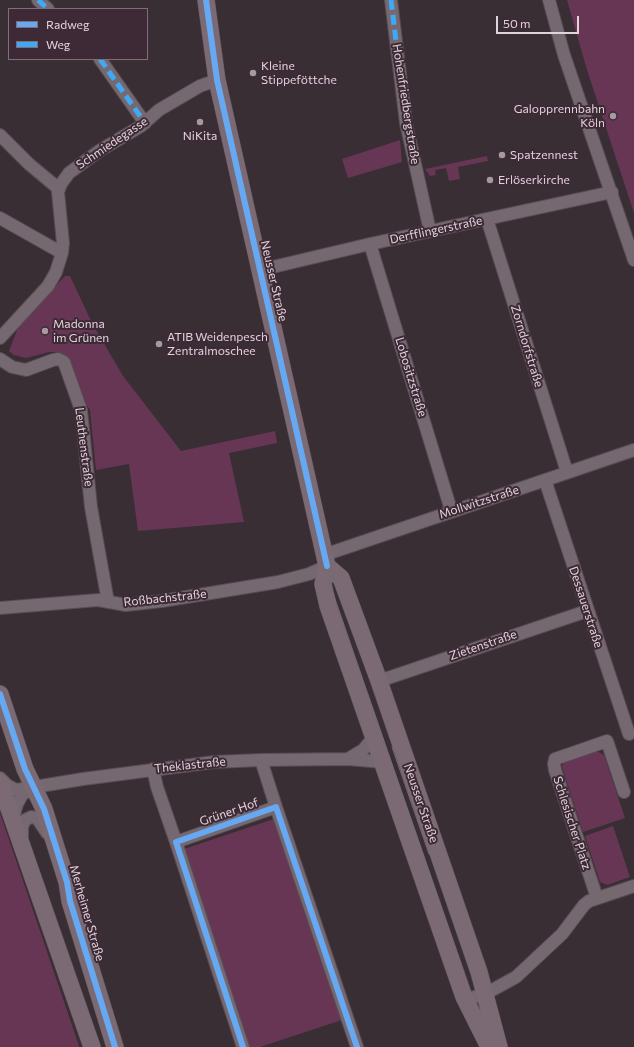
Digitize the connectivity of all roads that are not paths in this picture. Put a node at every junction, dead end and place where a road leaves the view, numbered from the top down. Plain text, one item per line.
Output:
1 (38, 0) edge
2 (206, 0) edge
3 (391, 0) edge
4 (549, 0) edge
5 (47, 8) edge
6 (101, 60) edge
7 (217, 80) junction
8 (145, 123) junction
9 (0, 135) edge
10 (59, 189) junction
11 (612, 192) junction
12 (0, 218) edge
13 (487, 219) junction
14 (430, 231) junction
15 (370, 244) junction
16 (62, 252) junction
17 (634, 260) edge
18 (260, 270) junction
19 (0, 338) edge
20 (0, 359) edge
21 (634, 450) edge
22 (567, 472) junction
23 (545, 480) junction
24 (451, 510) junction
25 (326, 561) junction
26 (108, 602) junction
27 (0, 608) edge
28 (587, 611) junction
29 (379, 681) junction
30 (0, 694) edge
31 (631, 733) edge
32 (374, 737) junction
33 (607, 741) junction
34 (348, 759) junction
35 (261, 760) junction
36 (383, 762) junction
37 (153, 769) junction
38 (0, 778) edge
39 (0, 783) edge
40 (34, 786) junction
41 (624, 792) dead end
42 (276, 807) junction
43 (13, 819) junction
44 (176, 842) junction
45 (22, 844) junction
46 (57, 849) junction
47 (634, 886) edge
48 (598, 898) junction
49 (484, 994) junction
50 (464, 997) junction
51 (92, 1047) edge
52 (115, 1047) edge
53 (243, 1047) edge
54 (357, 1047) edge
55 (489, 1047) edge
56 (499, 1047) edge

1 - 5 street
2 - 7 main road, Neusser Straße
3 - 14 street, Hohenfriedbergstraße
4 - 11 street
6 - 8 street
7 - 8 street, Schmiedegasse
7 - 18 main road, Neusser Straße
8 - 10 street, Schmiedegasse
9 - 10 street
10 - 16 street
11 - 13 street, Derfflingerstraße
11 - 17 street
12 - 16 street
13 - 14 street, Derfflingerstraße
13 - 22 street, Zorndorfstraße
14 - 15 street, Derfflingerstraße
15 - 18 street, Derfflingerstraße
15 - 24 street, Lobositzstraße
16 - 19 street
18 - 25 main road, Neusser Straße
20 - 26 street, Leuthenstraße
21 - 22 street, Mollwitzstraße
22 - 23 street, Mollwitzstraße
23 - 24 street, Mollwitzstraße
23 - 28 street, Dessauerstraße
24 - 25 street, Mollwitzstraße
25 - 26 street, Roßbachstraße
25 - 29 main road, Neusser Straße
25 - 32 main road, Neusser Straße
26 - 27 street, Roßbachstraße
28 - 29 street, Zietenstraße
28 - 31 street, Dessauerstraße
29 - 49 main road, Neusser Straße
30 - 40 main road, Merheimer Straße
31 - 33 street
32 - 34 street
32 - 36 main road, Neusser Straße
33 - 41 street
33 - 48 street, Schlesischer Platz
34 - 35 street, Theklastraße
34 - 36 street, Theklastraße
35 - 37 street, Theklastraße
35 - 42 street, Grüner Hof
36 - 50 main road, Neusser Straße
37 - 40 street, Theklastraße
37 - 44 street
38 - 40 street
39 - 43 main road
40 - 43 street
40 - 46 main road, Merheimer Straße
42 - 44 street, Grüner Hof
42 - 54 street, Grüner Hof
43 - 45 main road
44 - 53 street
45 - 46 street
45 - 51 main road
46 - 52 main road, Merheimer Straße
47 - 48 street
48 - 49 street
49 - 50 street
49 - 56 main road, Neusser Straße
50 - 55 main road, Neusser Straße

